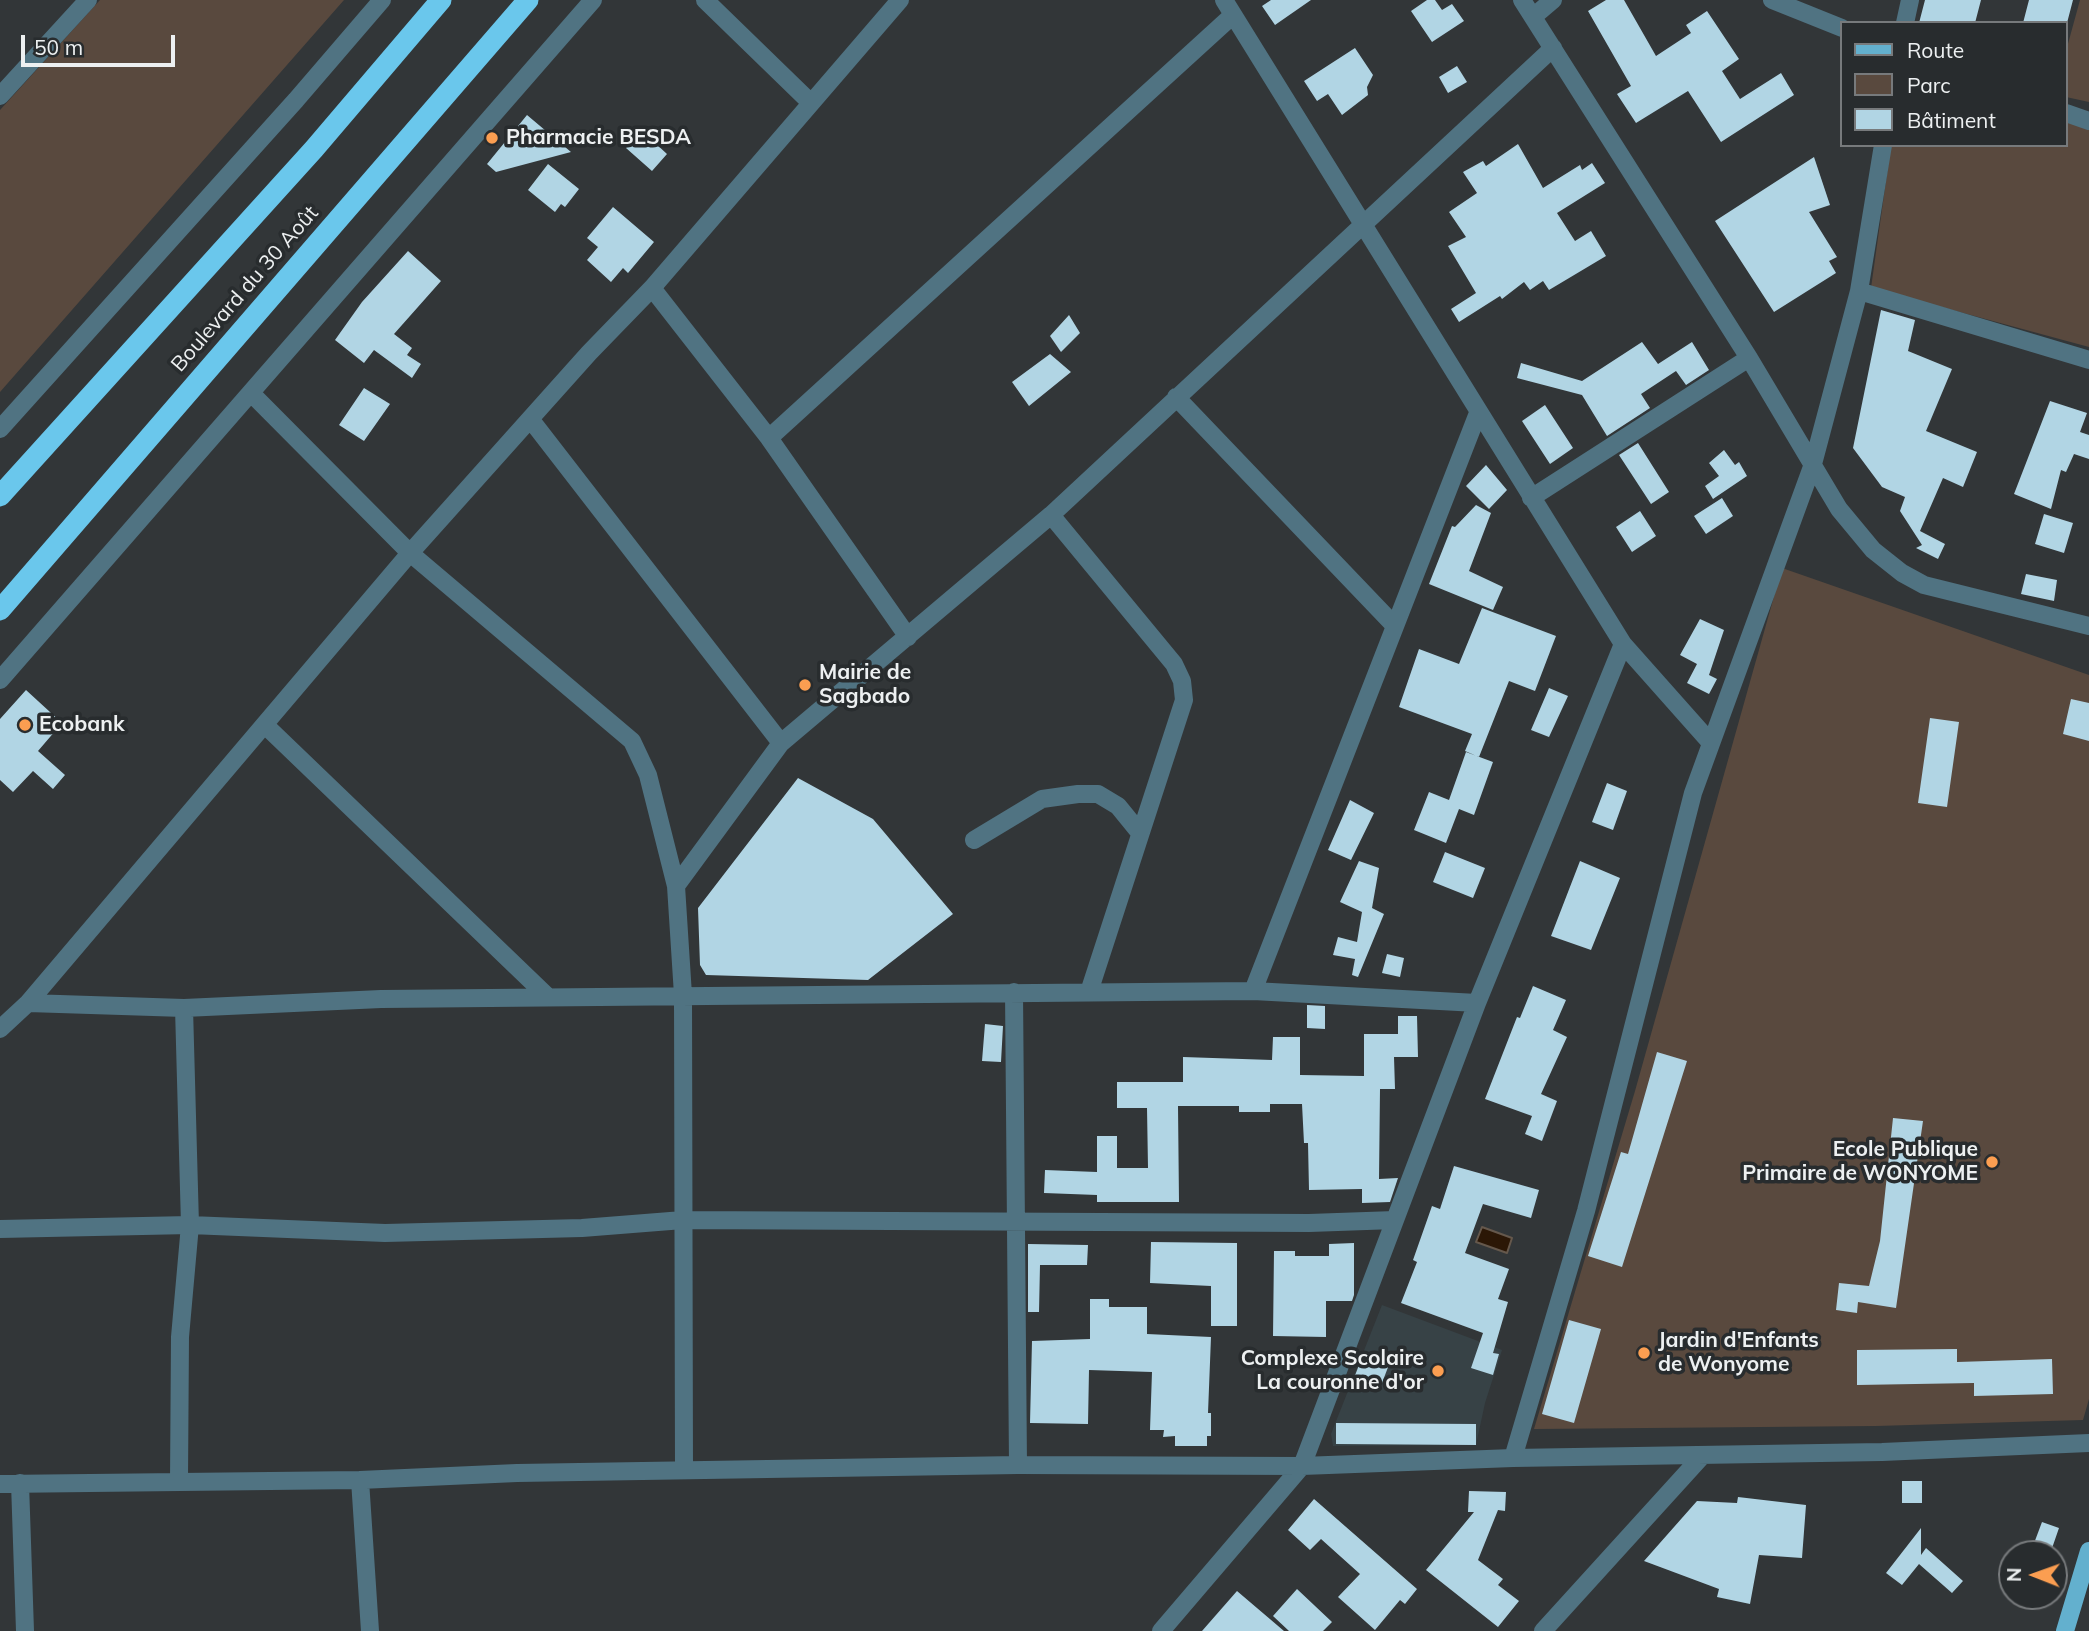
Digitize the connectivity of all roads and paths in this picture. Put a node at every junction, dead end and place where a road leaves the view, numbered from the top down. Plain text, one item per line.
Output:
1 (88, 0) edge
2 (382, 0) edge
3 (441, 0) edge
4 (528, 0) edge
5 (593, 0) edge
6 (705, 0) edge
7 (900, 0) edge
8 (1522, 0) edge
9 (1553, 0) edge
10 (1772, 0) edge
11 (1910, 0) edge
12 (1229, 7) edge
13 (1533, 17) junction
14 (1905, 21) edge
15 (1840, 27) edge
16 (1553, 48) junction
17 (0, 96) edge
18 (811, 103) junction
19 (2068, 114) edge
20 (2089, 121) edge
21 (1883, 147) edge
22 (1362, 224) junction
23 (652, 288) junction
24 (1859, 291) junction
25 (1749, 358) junction
26 (2089, 360) edge
27 (252, 394) junction
28 (1176, 397) junction
29 (1478, 413) junction
30 (531, 420) junction
31 (0, 429) edge
32 (769, 438) junction
33 (1813, 464) junction
34 (0, 496) edge
35 (1531, 498) junction
36 (1051, 515) junction
37 (410, 553) junction
38 (0, 610) edge
39 (1394, 625) junction
40 (2089, 626) edge
41 (908, 637) junction
42 (1623, 644) junction
43 (0, 680) edge
44 (267, 726) junction
45 (1710, 742) junction
46 (781, 743) junction
47 (1140, 833) junction
48 (974, 840) dead end
49 (676, 886) junction
50 (1253, 991) junction
51 (1014, 992) junction
52 (1089, 992) junction
53 (683, 995) junction
54 (548, 997) junction
55 (28, 1003) junction
56 (1477, 1003) junction
57 (184, 1008) junction
58 (2, 1023) edge
59 (683, 1220) junction
60 (1395, 1220) junction
61 (1015, 1221) junction
62 (190, 1225) junction
63 (0, 1229) edge
64 (2089, 1443) edge
65 (1703, 1455) junction
66 (1513, 1458) junction
67 (1017, 1465) junction
68 (1302, 1466) junction
69 (684, 1470) junction
70 (179, 1480) junction
71 (360, 1480) junction
72 (20, 1483) junction
73 (0, 1484) edge
74 (2089, 1551) edge
75 (25, 1631) edge
76 (370, 1631) edge
77 (1161, 1631) edge
78 (1543, 1631) edge
79 (2065, 1631) edge

1 - 17 street
2 - 31 street
3 - 34 highway, Boulevard du 30 Août
4 - 38 highway, Boulevard du 30 Août
5 - 27 street
6 - 18 street
7 - 18 street
8 - 13 street
9 - 13 street
10 - 15 street
11 - 14 street
12 - 22 street
12 - 32 street
13 - 16 street
16 - 22 street
16 - 25 street
18 - 23 street
19 - 20 street
21 - 24 street
22 - 28 street
22 - 29 street
23 - 30 street
23 - 32 street
24 - 26 street
24 - 33 street
25 - 33 street
25 - 35 street
27 - 37 street
27 - 43 street
28 - 36 street
28 - 39 street
29 - 35 street
29 - 39 street
30 - 37 street
30 - 46 street
32 - 41 street
33 - 40 street
33 - 45 street
35 - 42 street
36 - 41 street
36 - 47 street
37 - 44 street
37 - 49 street
39 - 50 street
41 - 46 street
42 - 45 street
42 - 56 street
44 - 54 street
44 - 55 street
45 - 66 street
46 - 49 street
47 - 48 street
47 - 52 street
49 - 53 street
50 - 52 street
50 - 56 street
51 - 52 street
51 - 53 street
51 - 61 street
53 - 54 street
53 - 59 street
54 - 57 street
55 - 57 street
55 - 58 street
56 - 60 street
57 - 62 street
59 - 61 street
59 - 62 street
59 - 69 street
60 - 61 street
60 - 68 street
61 - 67 street
62 - 63 street
62 - 70 street
64 - 65 street
65 - 66 street
65 - 78 street
66 - 68 street
67 - 68 street
67 - 69 street
68 - 77 street
69 - 71 street
70 - 71 street
70 - 72 street
71 - 76 street
72 - 73 street
72 - 75 street
74 - 79 main road

